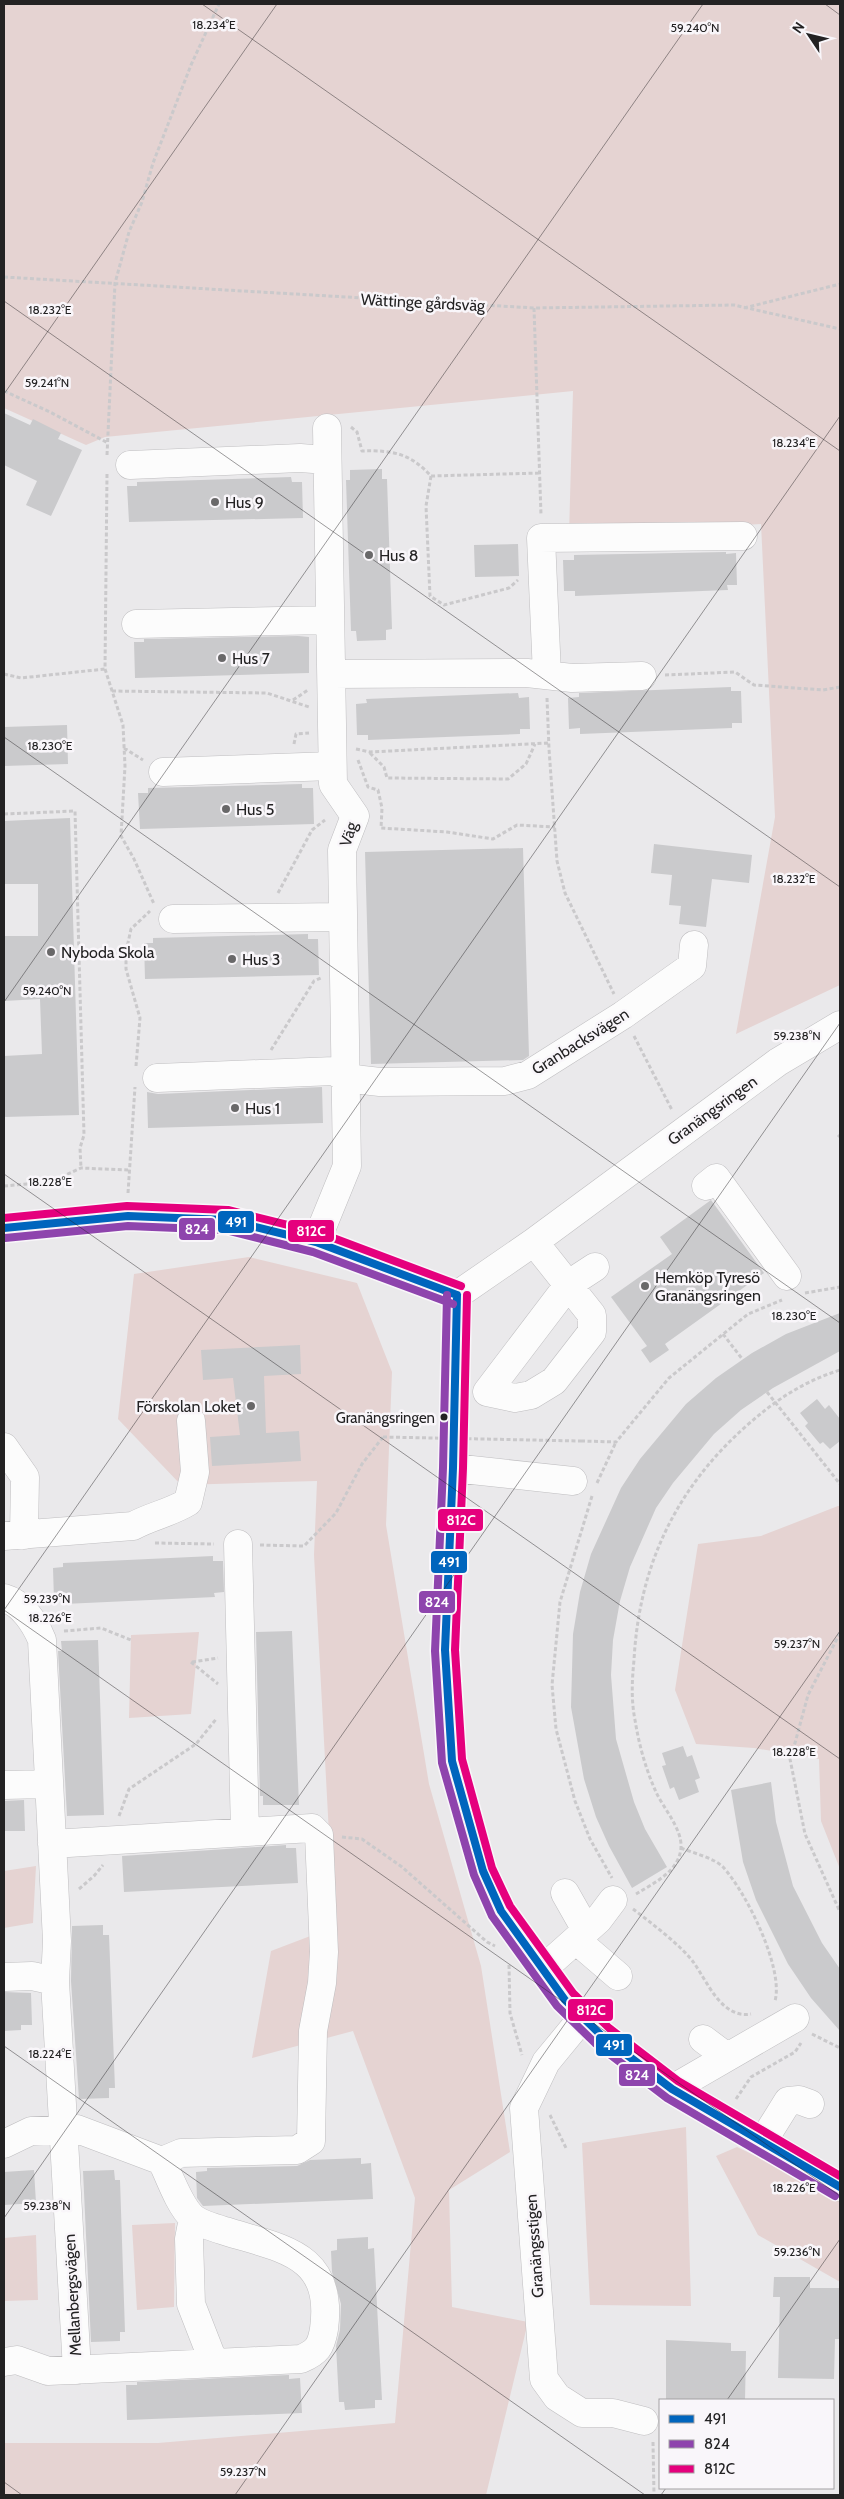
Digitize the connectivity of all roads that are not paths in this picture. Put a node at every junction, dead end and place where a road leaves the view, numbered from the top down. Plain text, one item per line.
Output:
1 (327, 428) road end
2 (327, 460) junction
3 (115, 467) road end
4 (743, 536) dead end
5 (329, 620) junction
6 (136, 624) dead end
7 (332, 674) junction
8 (546, 675) junction
9 (642, 676) road end
10 (332, 766) junction
11 (163, 772) dead end
12 (342, 917) junction
13 (173, 919) dead end
14 (694, 945) dead end
15 (840, 1025) edge
16 (143, 1077) road end
17 (345, 1078) junction
18 (706, 1186) dead end
19 (4, 1228) edge
20 (316, 1242) junction
21 (534, 1242) junction
22 (595, 1267) dead end
23 (792, 1289) road end
24 (456, 1295) junction
25 (192, 1421) dead end
26 (4, 1447) edge
27 (454, 1468) junction
28 (587, 1487) road end
29 (14, 1536) edge
30 (238, 1544) road end
31 (4, 1598) edge
32 (49, 1784) junction
33 (4, 1785) edge
34 (245, 1832) junction
35 (52, 1844) junction
36 (565, 1893) dead end
37 (623, 1897) road end
38 (581, 1935) junction
39 (543, 1969) junction
40 (618, 1976) dead end
41 (4, 1977) edge
42 (55, 1981) junction
43 (789, 2013) road end
44 (583, 2017) junction
45 (702, 2039) dead end
46 (727, 2057) junction
47 (672, 2088) junction
48 (810, 2104) dead end
49 (63, 2130) junction
50 (763, 2141) junction
51 (4, 2144) edge
52 (162, 2161) junction
53 (840, 2187) edge
54 (193, 2218) junction
55 (4, 2362) edge
56 (214, 2363) junction
57 (77, 2370) junction
58 (644, 2421) road end

1 - 2 street, Väg
2 - 3 street
2 - 5 street, Väg
4 - 8 street
5 - 6 street
5 - 7 street, Väg
7 - 8 street
7 - 10 street, Väg
8 - 9 street
10 - 11 street
10 - 12 street, Väg
12 - 13 street
12 - 17 street, Väg
14 - 17 street, Granbacksvägen
15 - 21 street, Granängsringen
16 - 17 street, Granbacksvägen
17 - 20 street, Väg
18 - 23 street
19 - 20 street
20 - 24 street
21 - 22 street
21 - 24 street, Granängsringen
24 - 27 street
25 - 29 street
26 - 29 street
27 - 28 street
27 - 39 street
30 - 34 street
31 - 32 street, Mellanbergsvägen
32 - 33 street
32 - 35 street, Mellanbergsvägen
34 - 35 street
34 - 52 street
35 - 42 street, Mellanbergsvägen
36 - 38 street
37 - 38 street
38 - 39 street
38 - 40 street
39 - 44 street
41 - 42 street
42 - 49 street, Mellanbergsvägen
43 - 46 street
44 - 47 street
44 - 58 street, Granängsstigen
45 - 46 street
46 - 47 street
47 - 50 street
48 - 50 street
49 - 51 street
49 - 52 street
49 - 57 street, Mellanbergsvägen
50 - 53 street
52 - 54 street
54 - 56 street
54 - 56 street, Mellanbergsvägen
55 - 57 street, Mellanbergsvägen
56 - 57 street, Mellanbergsvägen

